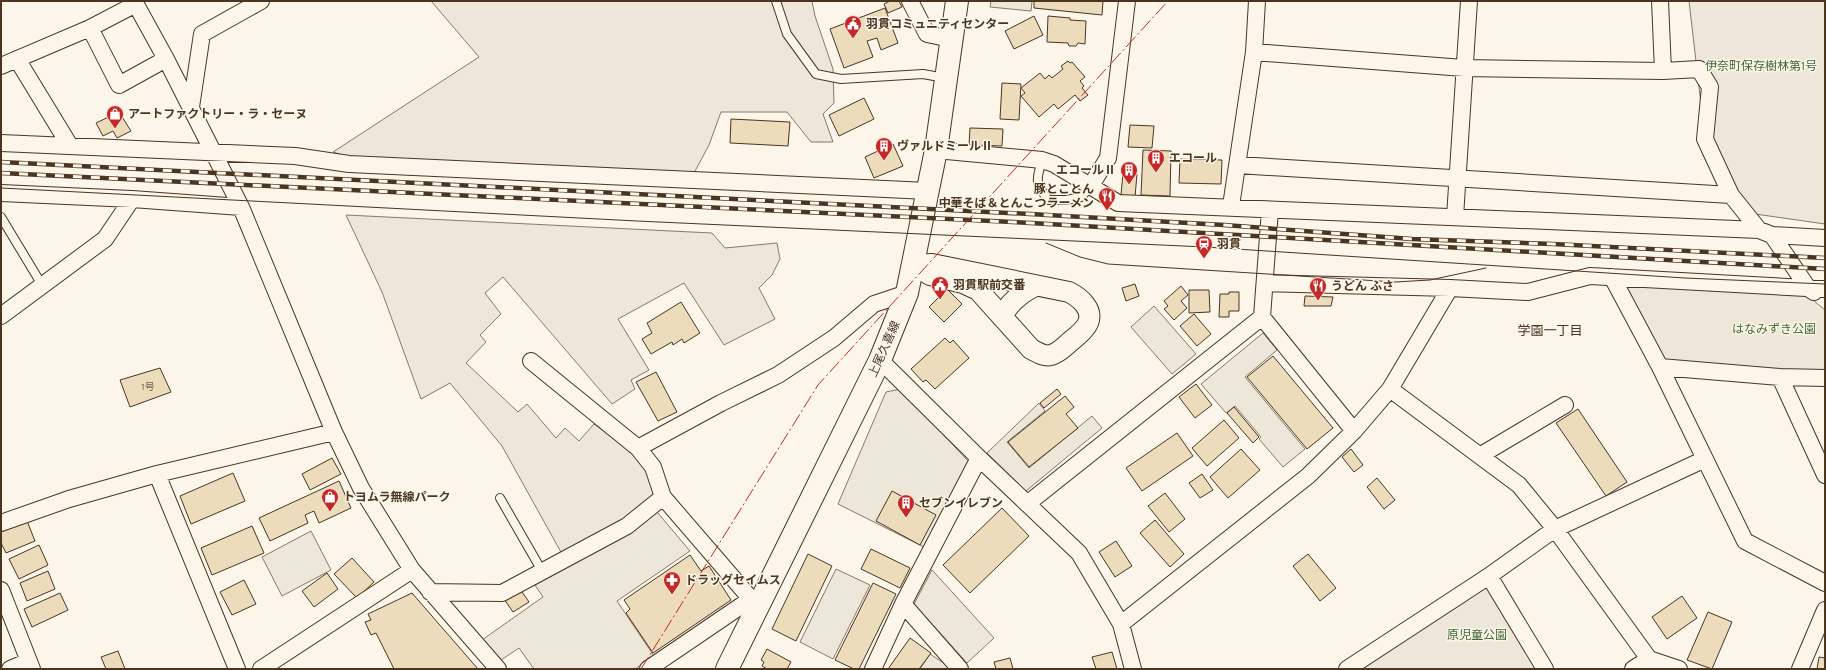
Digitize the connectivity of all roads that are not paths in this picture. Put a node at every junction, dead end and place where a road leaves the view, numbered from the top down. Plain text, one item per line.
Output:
1 (262, 1) edge
2 (776, 1) edge
3 (910, 1) edge
4 (957, 1) edge
5 (1127, 1) edge
6 (1257, 1) edge
7 (1469, 1) edge
8 (1660, 1) edge
9 (135, 2) edge
10 (90, 28) junction
11 (951, 39) junction
12 (1254, 52) junction
13 (17, 59) junction
14 (166, 59) junction
15 (1, 66) edge
16 (1464, 68) junction
17 (1663, 71) junction
18 (946, 78) junction
19 (191, 107) junction
20 (1, 143) edge
21 (70, 146) junction
22 (936, 150) junction
23 (214, 153) junction
24 (1042, 160) junction
25 (1237, 165) junction
26 (1458, 179) junction
27 (1090, 187) junction
28 (928, 191) junction
29 (1, 194) edge
30 (1732, 195) junction
31 (132, 199) junction
32 (1231, 206) junction
33 (240, 207) junction
34 (1270, 210) junction
35 (1, 217) edge
36 (1455, 217) junction
37 (1765, 232) junction
38 (1825, 238) edge
39 (914, 265) junction
40 (1612, 277) junction
41 (1265, 283) junction
42 (42, 285) junction
43 (1035, 286) junction
44 (1450, 288) junction
45 (1808, 288) junction
46 (1825, 289) edge
47 (907, 293) junction
48 (1825, 300) edge
49 (1, 316) edge
50 (1002, 316) junction
51 (1262, 317) junction
52 (880, 360) junction
53 (532, 361) dead end
54 (1660, 367) junction
55 (1780, 377) junction
56 (1825, 378) edge
57 (1390, 389) junction
58 (1565, 405) dead end
59 (1354, 431) junction
60 (334, 432) junction
61 (638, 448) junction
62 (1481, 455) junction
63 (979, 458) junction
64 (1705, 459) junction
65 (156, 474) junction
66 (1825, 475) edge
67 (663, 497) junction
68 (500, 498) dead end
69 (1027, 504) junction
70 (1, 523) edge
71 (1555, 529) junction
72 (412, 570) junction
73 (542, 571) junction
74 (1489, 576) junction
75 (1825, 583) edge
76 (1, 590) edge
77 (430, 592) junction
78 (755, 601) junction
79 (903, 604) junction
80 (1825, 610) edge
81 (1121, 624) junction
82 (1651, 664) edge
83 (31, 665) edge
84 (10, 669) edge
85 (237, 669) edge
86 (261, 669) edge
87 (498, 669) edge
88 (648, 669) edge
89 (727, 669) edge
90 (873, 669) edge
91 (960, 669) edge
92 (1133, 669) edge
93 (1347, 669) edge
94 (1545, 669) edge
95 (1633, 669) edge
96 (1679, 669) edge
97 (1800, 669) edge

1 - 19 street
2 - 18 lane
3 - 11 street
4 - 11 main road, 上尾久喜線
5 - 27 street
6 - 12 street
7 - 16 street
8 - 17 street
9 - 10 street
9 - 14 street
10 - 13 street
10 - 14 street
11 - 18 main road, 上尾久喜線
12 - 16 street
12 - 25 street
13 - 15 street
13 - 21 street
14 - 19 street
16 - 17 street
16 - 26 street
17 - 30 street
18 - 22 main road, 上尾久喜線
19 - 23 street
20 - 21 street
21 - 23 street
22 - 24 street
22 - 28 main road, 上尾久喜線
23 - 28 street
23 - 33 street
24 - 27 street
24 - 27 lane
25 - 26 street
25 - 32 street
26 - 30 street
26 - 36 street
27 - 32 street
28 - 39 main road, 上尾久喜線
29 - 31 street
30 - 37 street
31 - 33 street
31 - 42 street
32 - 34 street
33 - 60 street
34 - 36 street
34 - 41 street
35 - 42 lane
36 - 37 street
37 - 38 street
37 - 45 street
39 - 43 street
39 - 47 main road, 上尾久喜線
39 - 50 street
40 - 44 street
40 - 45 street
40 - 54 street
41 - 44 street
41 - 51 street
42 - 49 street
43 - 50 street
43 - 50 street
44 - 57 street
45 - 46 street
45 - 48 street
47 - 52 main road, 上尾久喜線
47 - 61 street
51 - 59 street
51 - 69 street
52 - 63 street
52 - 78 main road, 上尾久喜線
53 - 61 street
54 - 55 street
54 - 64 street
55 - 56 street
55 - 66 street
57 - 59 street
57 - 62 street
58 - 62 street
59 - 81 street
60 - 65 street
60 - 72 street
61 - 67 street
62 - 71 street
63 - 69 street
63 - 79 street
64 - 71 street
64 - 75 street
65 - 70 street
65 - 85 street
67 - 73 street
67 - 78 street
68 - 73 lane
69 - 81 street
71 - 74 street
71 - 82 street
72 - 77 street
72 - 86 street
73 - 77 street
74 - 93 street
74 - 94 street
76 - 83 street
77 - 87 street
78 - 88 street
78 - 89 main road, 上尾久喜線
79 - 90 street
79 - 91 street
80 - 97 street
81 - 92 street
82 - 95 street
82 - 96 street
83 - 84 street

